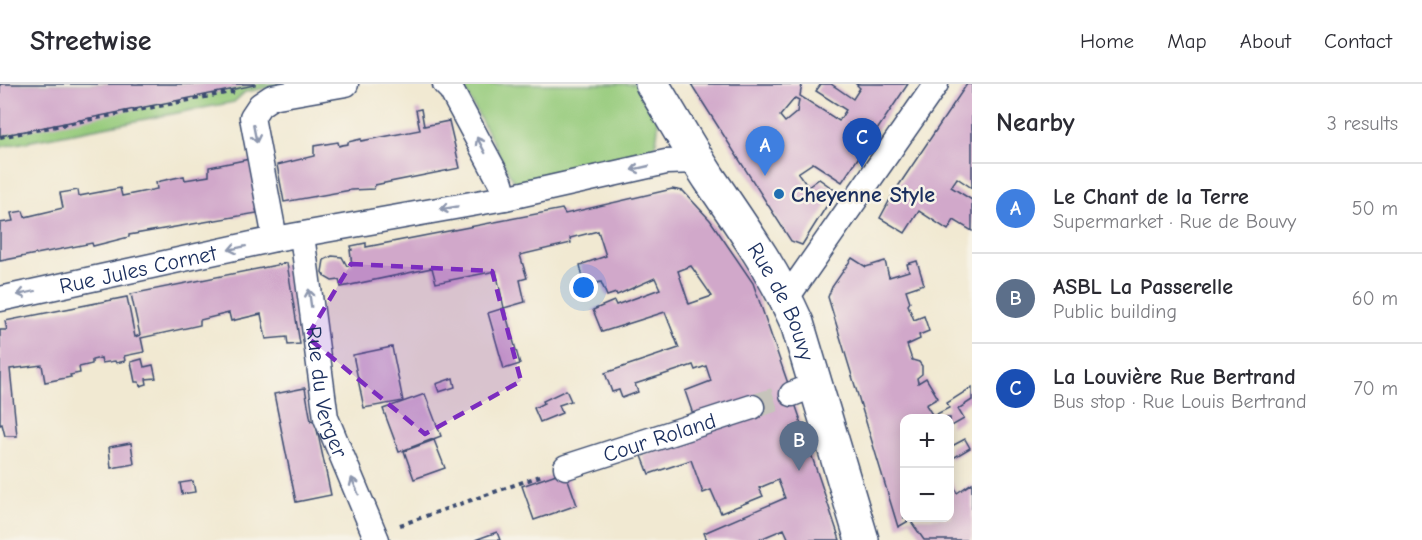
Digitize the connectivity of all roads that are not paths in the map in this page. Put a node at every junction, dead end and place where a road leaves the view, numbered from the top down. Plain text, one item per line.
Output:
1 (346, 84) edge
2 (445, 84) edge
3 (652, 84) edge
4 (936, 84) edge
5 (698, 161) junction
6 (505, 198) junction
7 (302, 236) junction
8 (275, 239) junction
9 (0, 299) edge
10 (786, 299) junction
11 (752, 407) tunnel mouth
12 (566, 467) road end
13 (376, 537) edge
14 (862, 540) edge

1 -> 8 street
6 -> 2 street
3 - 5 street, Rue de Bouvy
4 - 10 street
5 -> 6 street, Rue Jules Cornet
5 - 10 street, Rue de Bouvy
6 -> 7 street, Rue Jules Cornet
7 - 8 street, Rue Jules Cornet
13 -> 7 street, Rue du Verger
8 -> 9 street, Rue Jules Cornet
10 - 14 street, Rue de Bouvy
11 - 12 street, Cour Roland

